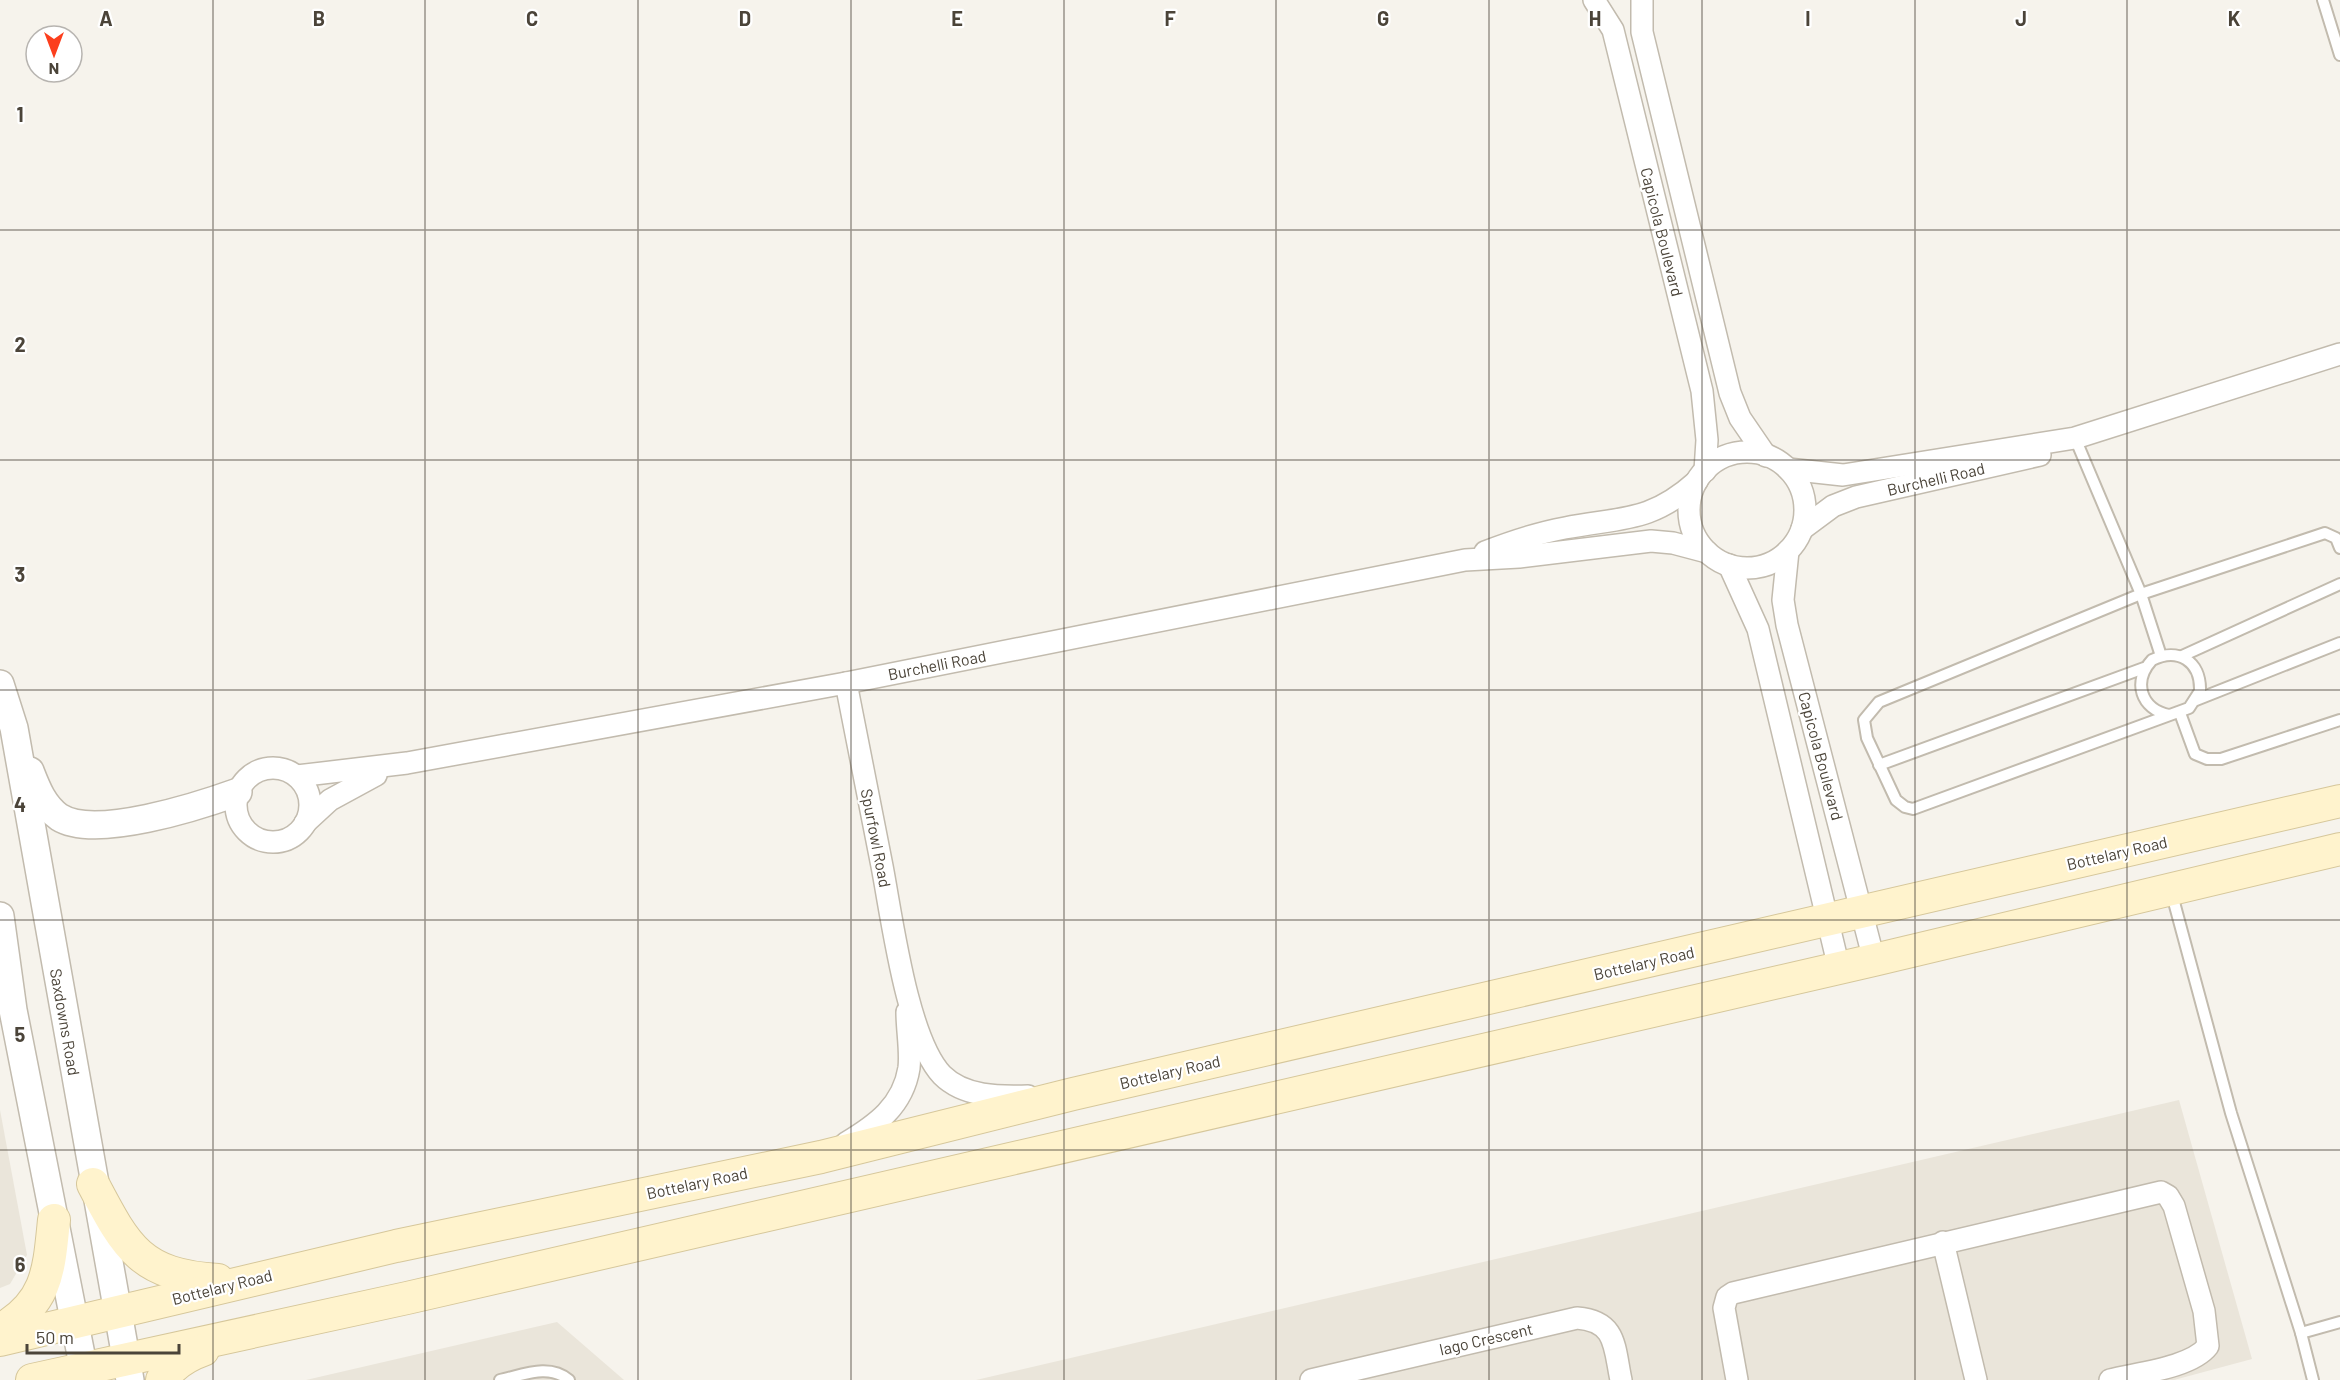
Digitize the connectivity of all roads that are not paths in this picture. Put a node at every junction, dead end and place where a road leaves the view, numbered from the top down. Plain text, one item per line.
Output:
1 (1594, 0) edge
2 (1642, 0) edge
3 (2323, 0) edge
4 (2340, 55) edge
5 (2340, 354) edge
6 (2075, 438) junction
7 (1766, 456) junction
8 (1788, 469) junction
9 (1701, 476) junction
10 (1802, 529) junction
11 (2340, 548) edge
12 (1788, 551) junction
13 (1707, 552) junction
14 (1465, 560) junction
15 (1729, 565) junction
16 (2340, 584) edge
17 (2141, 594) junction
18 (2340, 643) edge
19 (2161, 656) junction
20 (2182, 656) junction
21 (2144, 668) junction
22 (846, 683) junction
23 (0, 684) edge
24 (2196, 700) junction
25 (2175, 714) junction
26 (2340, 720) edge
27 (14, 728) junction
28 (407, 763) junction
29 (1879, 765) junction
30 (297, 776) junction
31 (238, 792) junction
32 (2340, 801) edge
33 (306, 823) junction
34 (2340, 849) edge
35 (2170, 888) junction
36 (1862, 912) junction
37 (0, 916) edge
38 (1827, 921) junction
39 (1874, 960) junction
40 (1839, 968) junction
41 (906, 994) junction
42 (1073, 1094) junction
43 (821, 1157) junction
44 (93, 1184) junction
45 (54, 1221) junction
46 (1943, 1242) junction
47 (242, 1282) junction
48 (117, 1312) junction
49 (2340, 1323) edge
50 (73, 1324) junction
51 (0, 1330) edge
52 (252, 1332) junction
53 (2301, 1333) junction
54 (0, 1341) edge
55 (128, 1370) edge
56 (84, 1375) edge
57 (32, 1380) edge
58 (162, 1380) edge
59 (500, 1380) edge
60 (569, 1380) edge
61 (1311, 1380) edge
62 (1621, 1380) edge
63 (1737, 1380) edge
64 (1976, 1380) edge
65 (2110, 1380) edge
66 (2313, 1380) edge

1 - 9 street, Capicola Boulevard
2 - 7 street, Capicola Boulevard
3 - 4 lane
5 - 6 street, Burchelli Road
6 - 8 street, Burchelli Road
6 - 10 street, Burchelli Road
6 - 17 lane
7 - 8 street
7 - 9 street
8 - 10 street
9 - 13 street
9 - 14 street, Burchelli Road
10 - 12 street
11 - 17 lane
12 - 15 street
12 - 36 street, Capicola Boulevard
13 - 14 street, Burchelli Road
13 - 15 street
14 - 22 street, Burchelli Road
15 - 38 street, Capicola Boulevard
16 - 20 lane
17 - 19 lane
17 - 29 lane
18 - 24 lane
19 - 20 lane
19 - 21 lane
20 - 24 lane
21 - 25 lane
21 - 29 lane
22 - 28 street, Burchelli Road
22 - 41 street, Spurfowl Road
23 - 27 street, Saxdowns Road
24 - 25 lane
25 - 26 lane
25 - 29 lane
27 - 31 street
27 - 44 street, Saxdowns Road
28 - 30 street, Burchelli Road
28 - 33 street, Burchelli Road
30 - 31 street
30 - 33 street
31 - 33 street
32 - 36 main road, Bottelary Road
34 - 35 main road
35 - 39 main road
35 - 53 lane
36 - 38 main road, Bottelary Road
36 - 39 street, Capicola Boulevard
37 - 45 street
38 - 40 street, Capicola Boulevard
38 - 42 main road, Bottelary Road
39 - 40 main road
40 - 52 main road
41 - 42 street, Spurfowl Road
41 - 43 street, Spurfowl Road
42 - 43 main road, Bottelary Road
43 - 47 main road, Bottelary Road
44 - 47 main road
44 - 48 street, Saxdowns Road
45 - 50 street
45 - 51 main road
46 - 63 street
46 - 64 street
46 - 65 street
47 - 48 main road, Bottelary Road
48 - 50 main road, Bottelary Road
48 - 55 street, Saxdowns Road
49 - 53 lane
50 - 54 main road, Bottelary Road
50 - 56 street
52 - 55 main road
52 - 58 main road
53 - 66 lane
55 - 56 main road
56 - 57 main road
59 - 60 lane
61 - 62 street, Iago Crescent

